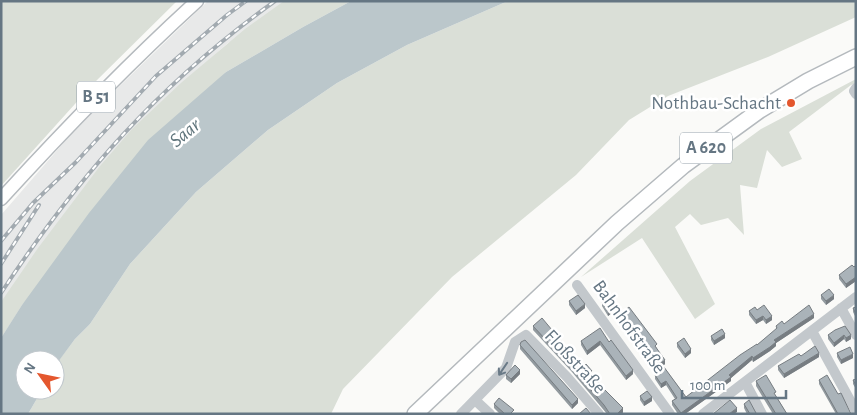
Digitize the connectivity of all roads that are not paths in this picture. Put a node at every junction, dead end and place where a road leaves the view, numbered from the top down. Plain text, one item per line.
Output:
1 (197, 1) edge
2 (856, 57) edge
3 (856, 66) edge
4 (856, 88) edge
5 (856, 94) edge
6 (1, 199) edge
7 (576, 266) junction
8 (577, 285) dead end
9 (856, 298) edge
10 (841, 308) junction
11 (507, 331) junction
12 (812, 331) junction
13 (856, 335) edge
14 (745, 382) junction
15 (475, 400) junction
16 (856, 411) edge
17 (415, 414) edge
18 (428, 414) edge
19 (461, 414) edge
20 (490, 414) edge
21 (599, 414) edge
22 (670, 414) edge
23 (703, 414) edge
24 (762, 414) edge

1 - 6 main road, B 51
2 - 7 highway, A 620
3 - 7 highway, A 620
4 - 5 street
7 - 11 highway, A 620
8 - 22 street, Bahnhofstraße
9 - 10 street
10 - 12 street
10 - 13 street
11 - 17 highway, A 620
11 - 18 highway, A 620
12 - 14 street
12 - 16 street
14 - 23 street
14 - 24 street
15 - 19 street
15 - 20 street
21 -> 15 street, Floßstraße

